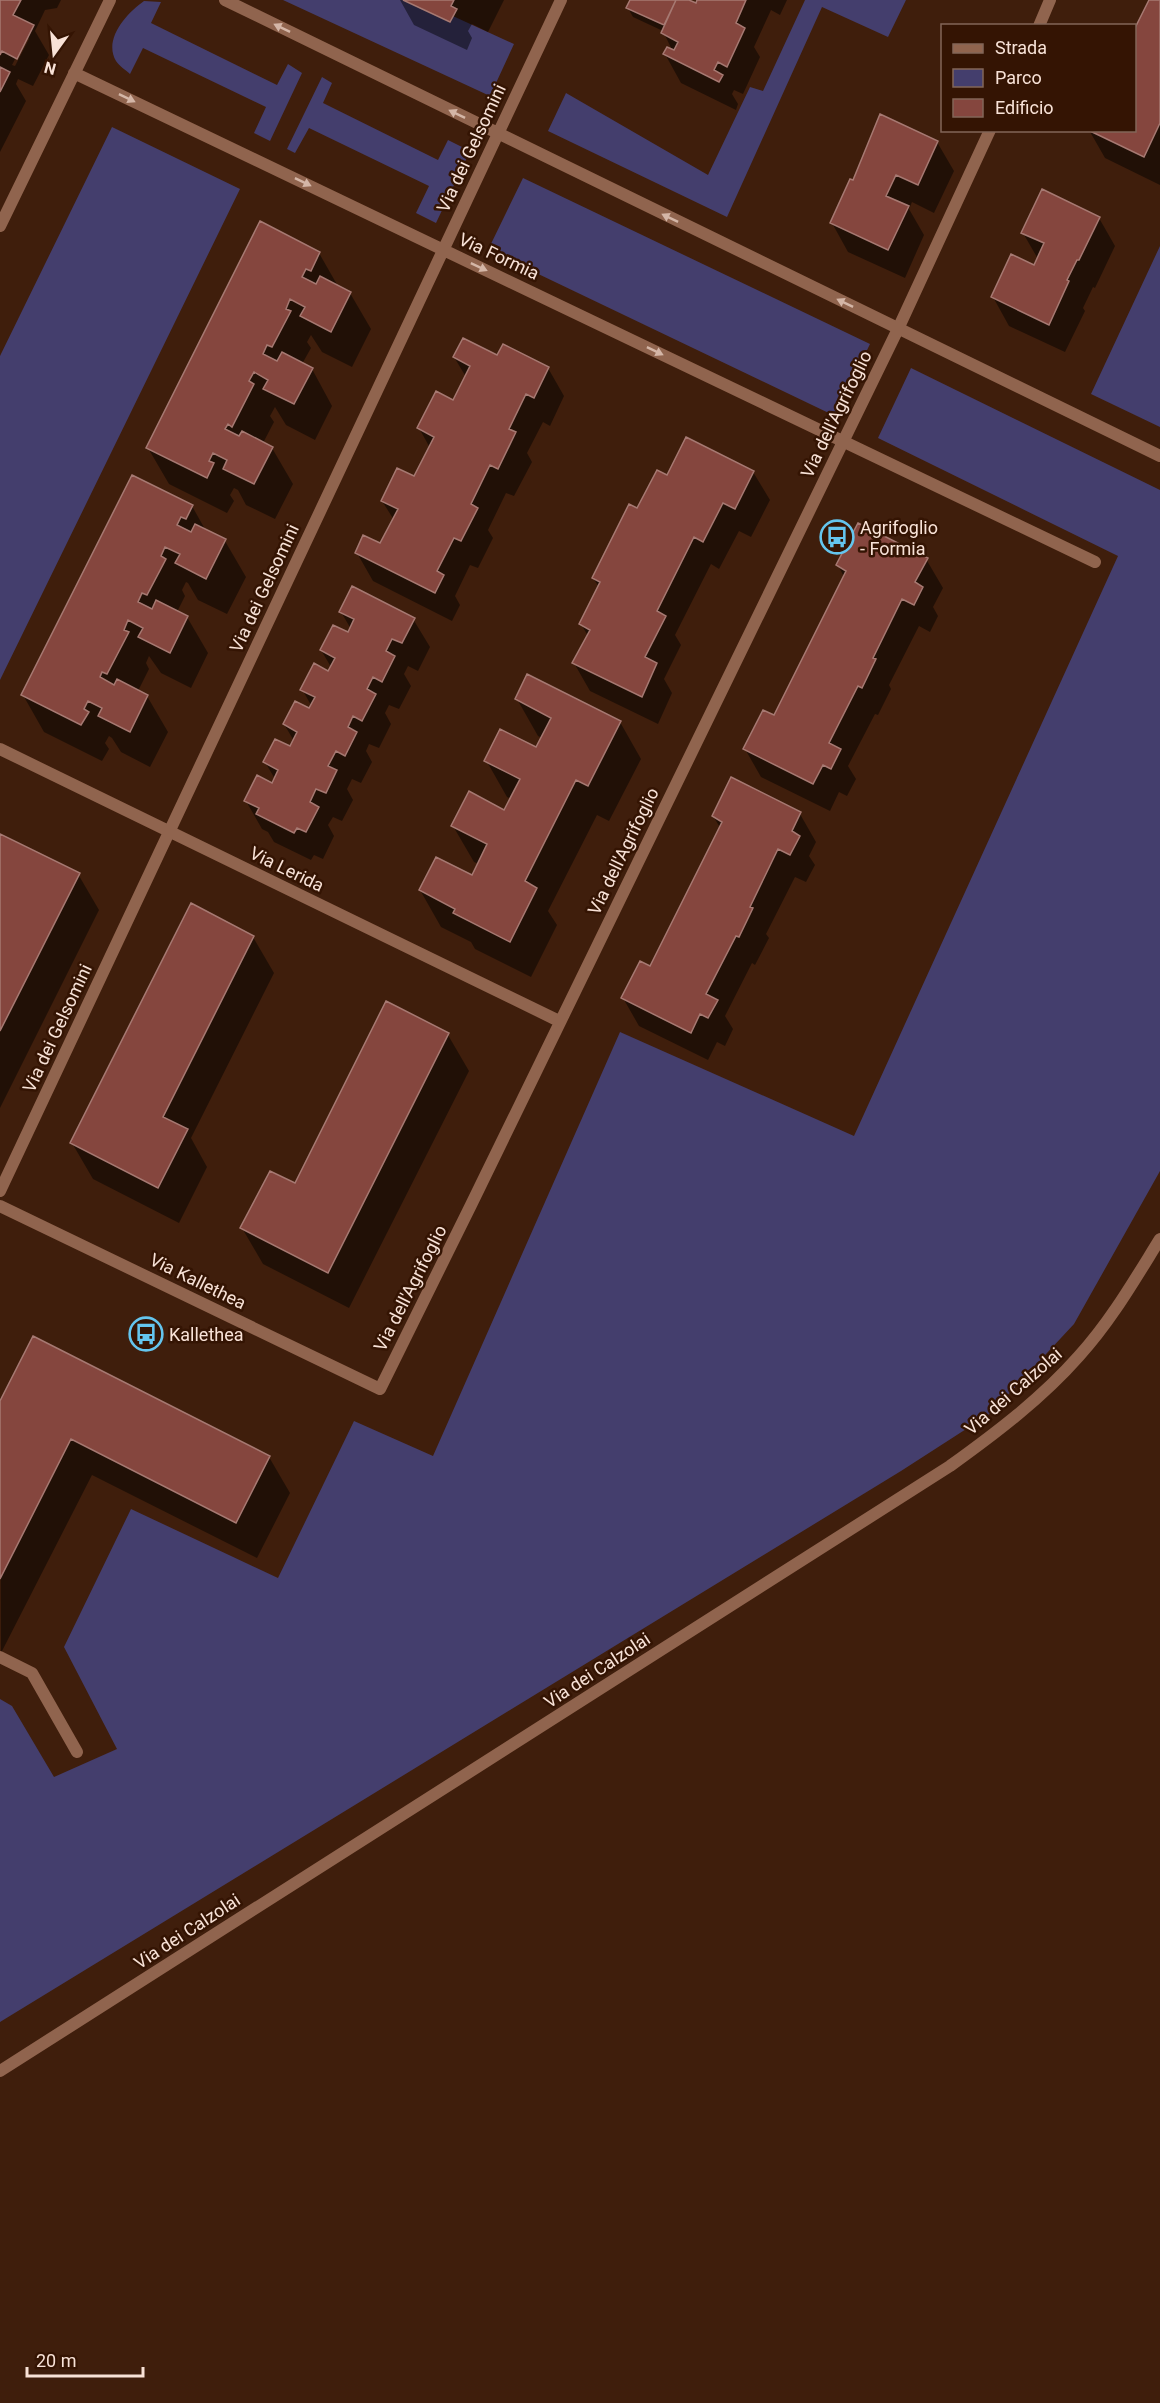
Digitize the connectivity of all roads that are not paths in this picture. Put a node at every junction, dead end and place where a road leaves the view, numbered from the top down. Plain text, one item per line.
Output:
1 (110, 0) edge
2 (225, 0) edge
3 (561, 0) edge
4 (1050, 0) edge
5 (1040, 24) edge
6 (74, 73) junction
7 (989, 132) edge
8 (498, 134) junction
9 (0, 226) edge
10 (444, 250) junction
11 (898, 329) junction
12 (843, 441) junction
13 (1160, 456) edge
14 (1095, 562) dead end
15 (0, 749) edge
16 (169, 832) junction
17 (559, 1021) junction
18 (0, 1191) edge
19 (0, 1206) edge
20 (1160, 1239) edge
21 (380, 1389) joint
22 (0, 1658) edge
23 (77, 1752) dead end
24 (0, 2071) edge

1 - 6 street
8 -> 2 street
3 - 8 street, Via dei Gelsomini
4 - 5 street
6 - 9 street
6 -> 10 street, Via Formia
7 - 11 street, Via dell'Agrifoglio
8 - 10 street, Via dei Gelsomini
11 -> 8 street
10 -> 12 street, Via Formia
10 - 16 street, Via dei Gelsomini
11 - 12 street, Via dell'Agrifoglio
11 - 13 street
12 - 14 street, Via Formia
12 - 17 street, Via dell'Agrifoglio
15 - 16 street, Via Lerida
16 - 17 street, Via Lerida
16 - 18 street, Via dei Gelsomini
17 - 21 street, Via dell'Agrifoglio
19 - 21 street, Via Kallethea
20 - 24 street, Via dei Calzolai
22 - 23 street

